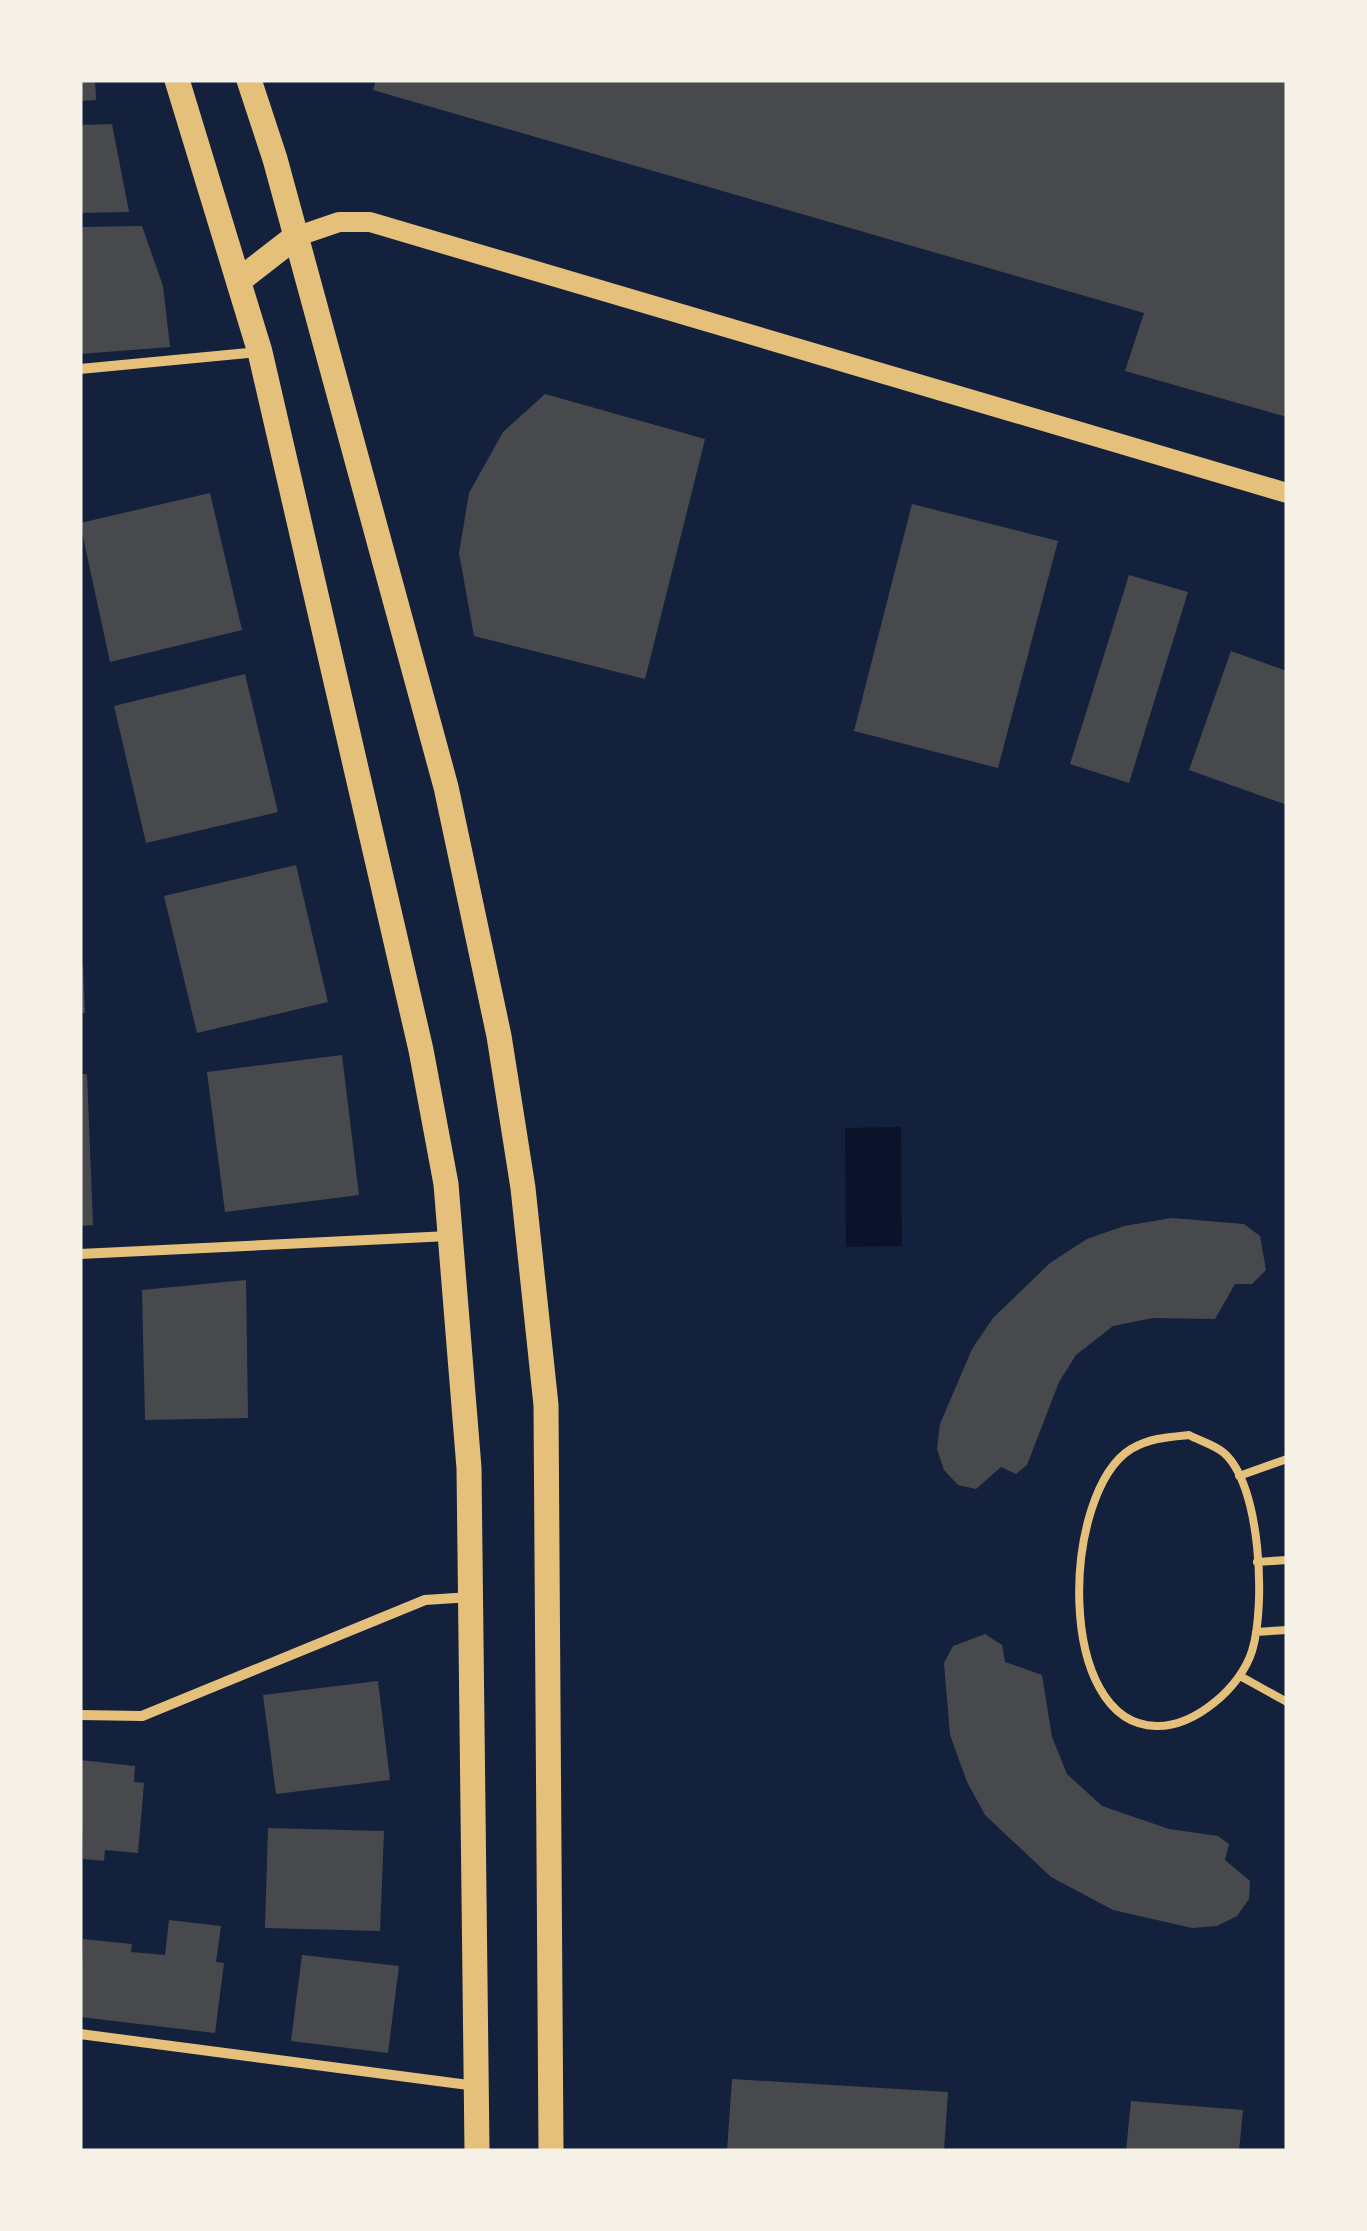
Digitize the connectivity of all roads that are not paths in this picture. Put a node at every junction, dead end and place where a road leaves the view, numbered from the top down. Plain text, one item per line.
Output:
1 (177, 80) edge
2 (248, 80) edge
3 (295, 237) junction
4 (241, 279) junction
5 (260, 352) junction
6 (80, 369) edge
7 (1287, 493) edge
8 (452, 1236) junction
9 (80, 1254) edge
10 (1287, 1459) edge
11 (1239, 1476) junction
12 (1287, 1560) edge
13 (1257, 1562) junction
14 (472, 1597) junction
15 (1287, 1630) edge
16 (1256, 1632) junction
17 (1240, 1676) junction
18 (1287, 1702) edge
19 (80, 1715) edge
20 (80, 2034) edge
21 (476, 2086) junction
22 (477, 2151) edge
23 (551, 2151) edge

1 - 4 main road
2 - 3 main road
3 - 4 main road
3 - 7 main road
3 - 23 main road
4 - 5 main road
5 - 6 street
5 - 8 main road
8 - 9 street
8 - 14 main road
10 - 11 lane
11 - 13 lane
11 - 17 lane
12 - 13 lane
13 - 16 lane
14 - 19 street
14 - 21 main road
15 - 16 lane
16 - 17 lane
17 - 18 lane
20 - 21 street
21 - 22 main road

